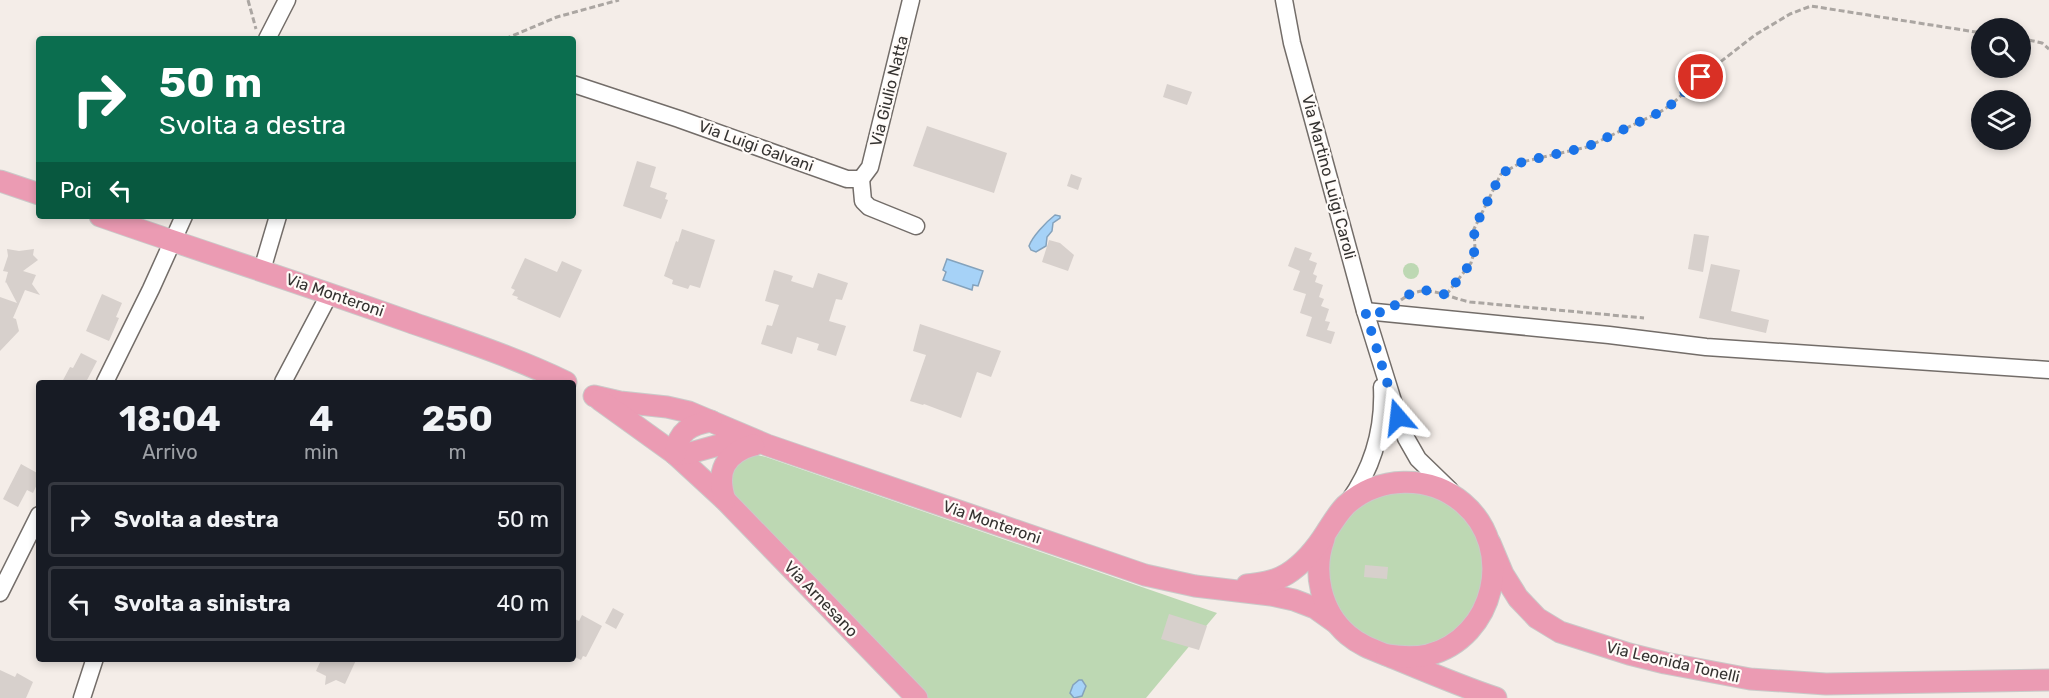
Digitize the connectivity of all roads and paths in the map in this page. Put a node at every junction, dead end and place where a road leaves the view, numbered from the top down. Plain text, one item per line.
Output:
1 (248, 0) edge
2 (287, 0) edge
3 (619, 0) edge
4 (912, 0) edge
5 (1284, 0) edge
6 (1971, 31) edge
7 (262, 36) edge
8 (511, 36) edge
9 (2031, 40) edge
10 (2049, 49) edge
11 (576, 85) edge
12 (861, 179) junction
13 (0, 181) edge
14 (36, 193) edge
15 (108, 219) edge
16 (183, 219) edge
17 (277, 219) edge
18 (916, 226) dead end
19 (172, 242) junction
20 (262, 270) junction
21 (330, 293) junction
22 (1446, 295) junction
23 (1365, 311) junction
24 (1387, 313) junction
25 (1644, 318) dead end
26 (1378, 354) junction
27 (2049, 370) edge
28 (106, 380) edge
29 (284, 380) edge
30 (562, 380) edge
31 (576, 387) edge
32 (594, 396) junction
33 (711, 421) junction
34 (761, 445) junction
35 (675, 454) junction
36 (725, 500) junction
37 (1464, 503) junction
38 (1346, 506) junction
39 (36, 521) edge
40 (1326, 532) junction
41 (1490, 543) junction
42 (1220, 590) junction
43 (0, 593) edge
44 (1336, 623) junction
45 (1387, 655) junction
46 (94, 662) edge
47 (2049, 680) edge
48 (905, 694) edge
49 (82, 698) edge
50 (1497, 698) edge

1 - 7 path
2 - 7 street
3 - 8 path
4 - 12 street, Via Giulio Natta
5 - 23 street, Via Martino Luigi Caroli
6 - 22 path
9 - 10 path
11 - 12 street, Via Luigi Galvani
12 - 18 street
13 - 14 main road
15 - 19 main road, Via Monteroni
16 - 19 street
17 - 20 street
19 - 20 main road, Via Monteroni
19 - 28 street
20 - 21 main road, Via Monteroni
21 - 29 street
21 - 30 main road, Via Monteroni
22 - 24 path
22 - 25 path
23 - 24 street
23 - 26 street, Via Martino Luigi Caroli
24 - 27 street
26 - 37 street, Via Martino Luigi Caroli
26 - 38 street, Via Martino Luigi Caroli
31 - 32 main road, Via Monteroni
32 - 33 main road, Via Monteroni
32 - 35 main road, Via Monteroni
33 - 34 main road, Via Monteroni
33 - 35 main road
34 - 35 main road, Via Monteroni
34 - 36 main road
34 - 42 main road, Via Monteroni
35 - 36 main road, Via Monteroni
36 - 48 main road, Via Arnesano
37 - 38 main road, Via Monteroni
37 - 41 main road, Via Monteroni
38 - 40 main road, Via Monteroni
39 - 43 street
40 - 42 main road, Via Monteroni
40 - 44 main road, Via Monteroni
41 - 45 main road, Via Monteroni
41 - 47 main road, Via Leonida Tonelli
42 - 44 main road, Via Monteroni
44 - 45 main road, Via Monteroni
45 - 50 main road, Via Monteroni
46 - 49 street

